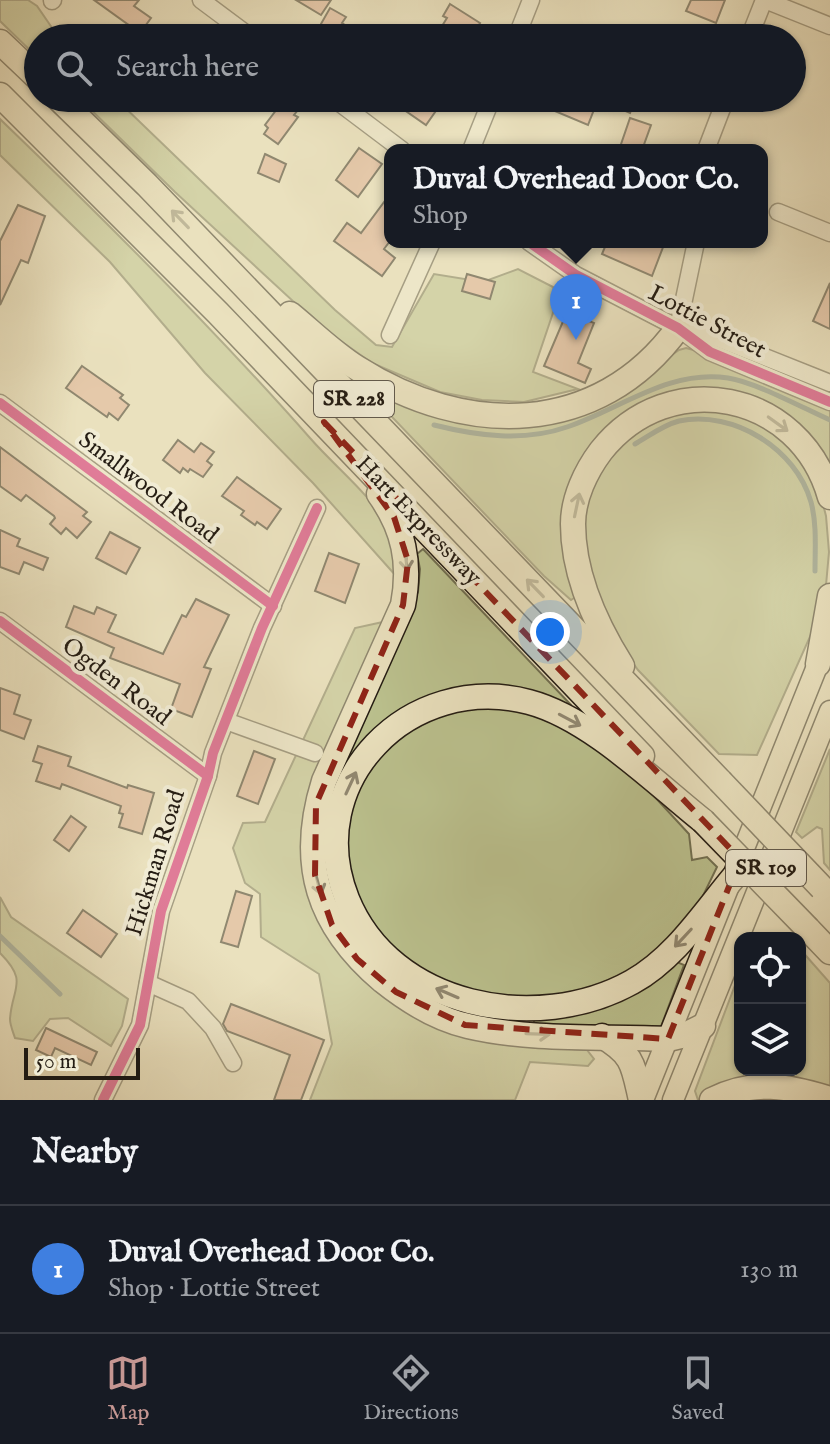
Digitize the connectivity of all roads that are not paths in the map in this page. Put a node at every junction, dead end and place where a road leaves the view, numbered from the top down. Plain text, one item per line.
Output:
1 (201, 0) edge
2 (531, 0) edge
3 (765, 0) edge
4 (233, 24) edge
5 (522, 24) edge
6 (755, 24) edge
7 (830, 26) edge
8 (0, 42) edge
9 (24, 65) edge
10 (0, 95) edge
11 (72, 112) edge
12 (352, 112) edge
13 (486, 112) edge
14 (721, 112) edge
15 (394, 144) edge
16 (473, 144) edge
17 (708, 144) edge
18 (778, 212) dead end
19 (830, 233) edge
20 (204, 243) junction
21 (429, 248) edge
22 (538, 248) edge
23 (695, 248) edge
24 (678, 328) junction
25 (390, 335) dead end
26 (830, 383) edge
27 (830, 402) edge
28 (0, 403) edge
29 (324, 422) junction
30 (830, 497) edge
31 (317, 508) dead end
32 (830, 596) edge
33 (273, 606) junction
34 (0, 621) edge
35 (830, 634) edge
36 (818, 664) junction
37 (646, 705) junction
38 (830, 711) edge
39 (226, 721) junction
40 (315, 753) dead end
41 (208, 776) junction
42 (703, 821) junction
43 (733, 878) junction
44 (826, 892) edge
45 (830, 952) edge
46 (148, 983) junction
47 (703, 1026) junction
48 (602, 1036) junction
49 (668, 1039) junction
50 (233, 1063) dead end
51 (830, 1099) edge
52 (103, 1100) edge
53 (642, 1100) edge
54 (673, 1100) edge
55 (712, 1100) edge

1 - 4 street
2 - 5 street
3 - 6 street
3 - 7 street
8 - 9 highway
10 - 29 highway, Hart Expressway / SR 228
20 -> 11 highway, Hart Expressway / SR 228
12 - 15 street
13 - 16 street
14 - 17 street
18 - 19 street
20 - 24 highway
37 -> 20 highway, Hart Expressway / SR 228
21 - 25 street
22 - 24 street, Lottie Street
23 - 24 street
24 - 26 street, Lottie Street
24 - 27 street, Lottie Street
28 - 33 street, Smallwood Road
29 - 42 highway, Hart Expressway / SR 228
29 -> 48 highway
37 -> 30 highway
31 - 33 street, Hickman Road
32 - 36 highway
33 - 39 street, Hickman Road
34 - 41 street, Ogden Road
35 - 36 main road, SR 109
36 - 43 main road, SR 109
37 - 44 highway, Hart Expressway / SR 228, bridge
38 - 47 main road, SR 109
39 - 40 street
39 - 41 street, Hickman Road
41 - 46 street, Hickman Road
43 -> 42 highway
42 - 45 highway, Hart Expressway / SR 228, bridge
43 - 49 main road, SR 109
46 - 50 street
46 - 52 street, Hickman Road
47 - 49 highway
47 - 54 main road, SR 109
48 - 49 highway
48 - 53 highway
49 - 53 main road, SR 109
51 - 55 highway

